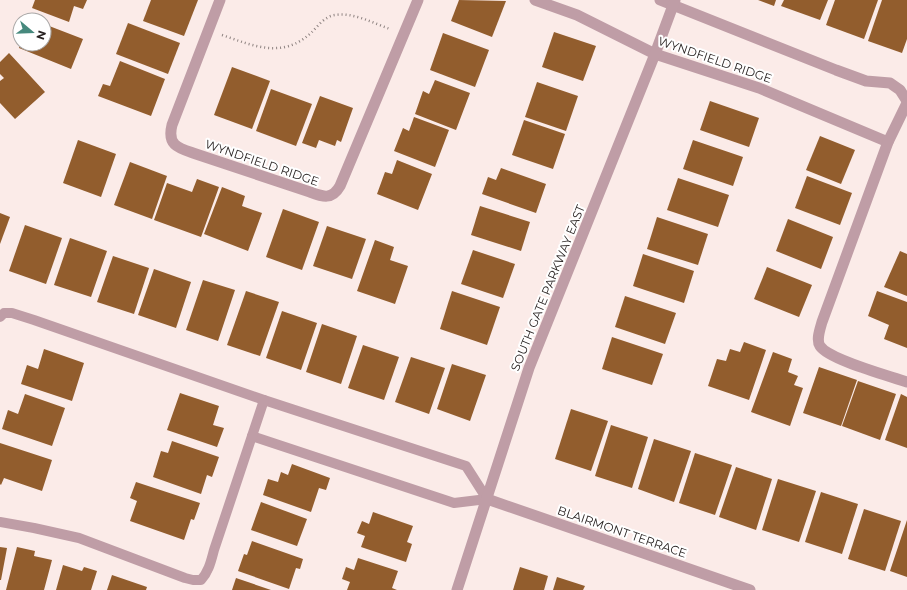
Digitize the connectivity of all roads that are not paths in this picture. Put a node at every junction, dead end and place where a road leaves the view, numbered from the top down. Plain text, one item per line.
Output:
1 (220, 0) edge
2 (418, 0) edge
3 (535, 0) edge
4 (660, 0) edge
5 (674, 3) edge
6 (655, 54) junction
7 (907, 102) edge
8 (888, 142) junction
9 (0, 317) edge
10 (907, 382) edge
11 (264, 400) junction
12 (252, 436) junction
13 (486, 498) junction
14 (0, 522) edge
15 (457, 590) edge
16 (750, 590) edge

1 - 2 street, WYNDFIELD RIDGE
3 - 6 street, WYNDFIELD RIDGE
4 - 5 street
5 - 6 street, SOUTH GATE PARKWAY EAST
5 - 7 street
6 - 8 street, WYNDFIELD RIDGE
6 - 13 street, SOUTH GATE PARKWAY EAST
7 - 8 street
8 - 10 street
9 - 11 lane
11 - 12 lane
11 - 13 lane
12 - 13 lane
12 - 14 lane
13 - 15 street, SOUTH GATE PARKWAY EAST
13 - 16 street, BLAIRMONT TERRACE

